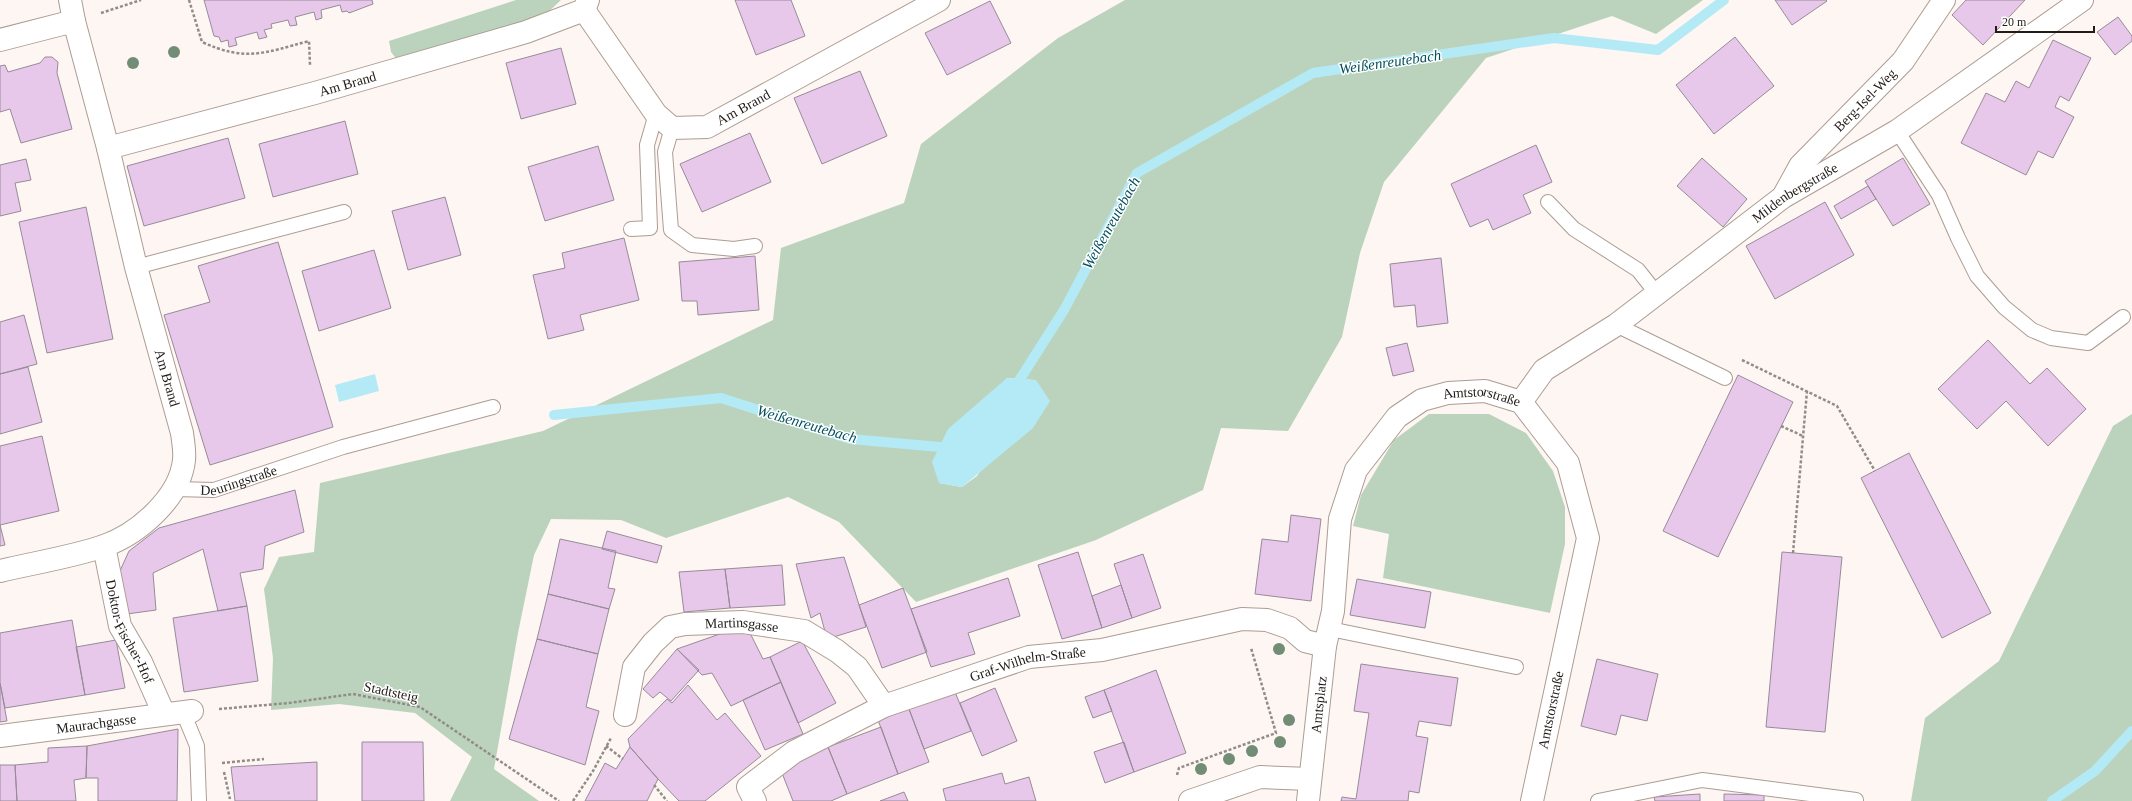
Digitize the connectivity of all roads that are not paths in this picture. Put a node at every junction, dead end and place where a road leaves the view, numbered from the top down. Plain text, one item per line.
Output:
1 (70, 0) edge
2 (939, 0) edge
3 (1944, 0) edge
4 (2082, 0) edge
5 (586, 5) edge
6 (74, 21) junction
7 (0, 40) edge
8 (656, 114) junction
9 (672, 128) junction
10 (1897, 131) junction
11 (108, 148) junction
12 (1783, 197) junction
13 (1548, 202) dead end
14 (344, 212) dead end
15 (631, 229) dead end
16 (755, 246) dead end
17 (136, 267) junction
18 (1657, 294) junction
19 (2123, 317) dead end
20 (1616, 325) junction
21 (1725, 378) dead end
22 (1521, 402) junction
23 (492, 407) dead end
24 (175, 489) junction
25 (104, 546) junction
26 (0, 571) edge
27 (1327, 638) junction
28 (1516, 667) dead end
29 (884, 706) junction
30 (180, 712) junction
31 (625, 715) dead end
32 (0, 736) edge
33 (1309, 779) junction
34 (752, 794) edge
35 (1856, 800) dead end
36 (199, 801) edge
37 (1190, 801) edge
38 (1308, 801) edge
39 (1532, 801) edge
40 (1598, 801) edge

1 - 6 street, Am Brand
2 - 9 street, Am Brand
3 - 12 street, Berg-Isel-Weg
4 - 10 street, Mildenbergstraße
5 - 8 street, Am Brand
5 - 11 street, Am Brand
6 - 7 street
6 - 11 street, Am Brand
8 - 9 street, Am Brand
8 - 15 lane
9 - 16 lane
10 - 12 street, Mildenbergstraße
10 - 19 lane
11 - 17 street, Am Brand
12 - 18 street, Mildenbergstraße
13 - 18 lane
14 - 17 lane
17 - 24 street, Am Brand
18 - 20 street, Mildenbergstraße
20 - 21 lane
20 - 22 street, Mildenbergstraße
22 - 27 street, Amtstorstraße
22 - 39 street, Amtstorstraße
23 - 24 lane, Deuringstraße
24 - 25 street
25 - 26 street
25 - 30 street, Doktor-Fischer-Hof
27 - 28 lane
27 - 29 street, Graf-Wilhelm-Straße
27 - 33 street, Amtsplatz
29 - 31 street, Martinsgasse
29 - 34 street, Graf-Wilhelm-Straße
30 - 32 street, Maurachgasse
30 - 36 lane
33 - 37 street
33 - 38 street, Amtsplatz
35 - 40 lane

